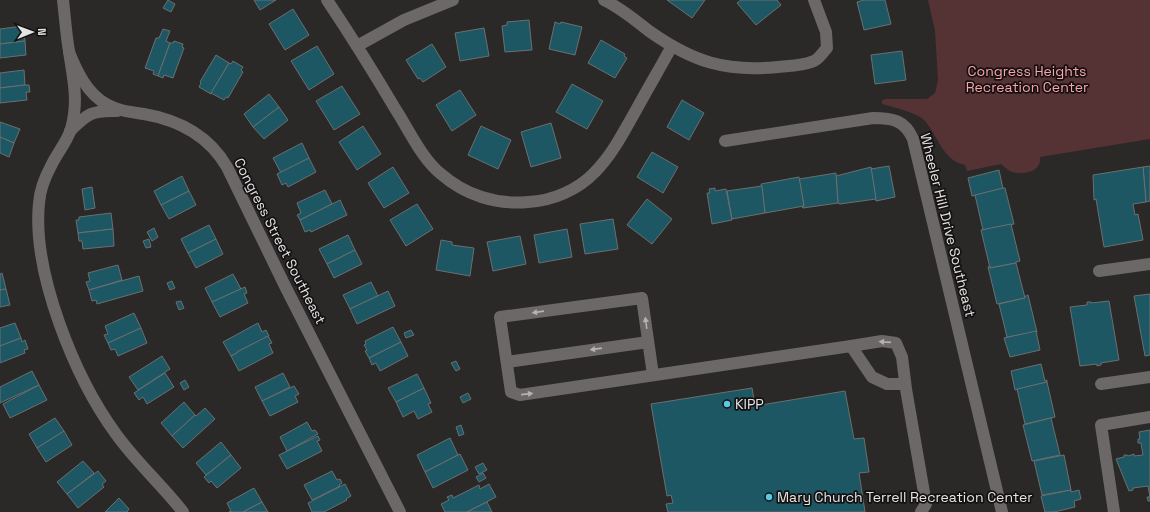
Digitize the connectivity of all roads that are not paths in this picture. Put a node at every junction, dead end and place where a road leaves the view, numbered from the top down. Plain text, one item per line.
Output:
1 (63, 0) edge
2 (327, 0) edge
3 (453, 0) edge
4 (604, 0) edge
5 (814, 0) edge
6 (357, 46) junction
7 (672, 46) junction
8 (69, 52) junction
9 (124, 112) junction
10 (70, 131) junction
11 (725, 141) dead end
12 (1150, 264) edge
13 (1099, 272) dead end
14 (648, 342) junction
15 (851, 346) junction
16 (507, 362) junction
17 (653, 375) junction
18 (1150, 377) edge
19 (905, 384) junction
20 (1101, 384) dead end
21 (1150, 416) edge
22 (182, 512) edge
23 (400, 512) edge
24 (922, 512) edge
25 (1002, 512) edge
26 (1114, 512) edge

1 - 8 street
2 - 6 street
3 - 6 street
4 - 7 street
5 - 7 street
6 - 7 street
8 - 9 street, Congress Street Southeast
8 - 10 street
9 - 10 street
9 - 23 street, Congress Street Southeast
10 - 22 street
11 - 25 street, Wheeler Hill Drive Southeast
12 - 13 street
14 -> 16 street
14 -> 16 street
14 - 17 street
15 - 17 street
15 - 19 street
19 -> 15 street
16 -> 17 street
18 - 20 street
19 - 24 street
21 - 26 street

